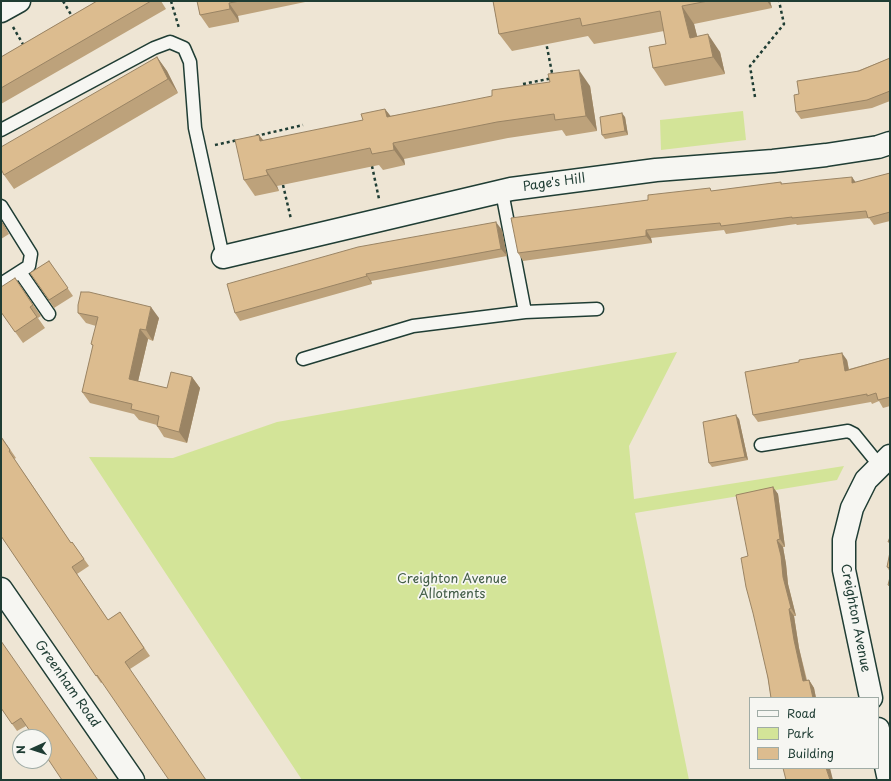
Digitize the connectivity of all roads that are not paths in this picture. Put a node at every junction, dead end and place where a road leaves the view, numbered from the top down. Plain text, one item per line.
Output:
1 (19, 1) edge
2 (1, 11) edge
3 (1, 130) edge
4 (890, 143) edge
5 (502, 192) junction
6 (1, 206) edge
7 (223, 257) joint
8 (20, 272) junction
9 (1, 284) edge
10 (597, 309) dead end
11 (525, 312) junction
12 (49, 314) dead end
13 (303, 359) dead end
14 (761, 445) dead end
15 (885, 461) edge
16 (1, 589) edge
17 (871, 697) edge
18 (879, 734) edge
19 (133, 780) edge
20 (889, 780) edge

1 - 2 street
3 - 7 lane
4 - 5 street, Page's Hill
5 - 7 street, Page's Hill
5 - 11 lane
6 - 8 lane
8 - 9 lane
8 - 12 lane
10 - 11 lane
11 - 13 lane
14 - 15 lane
15 - 17 street, Creighton Avenue
16 - 19 street, Greenham Road
18 - 20 street

